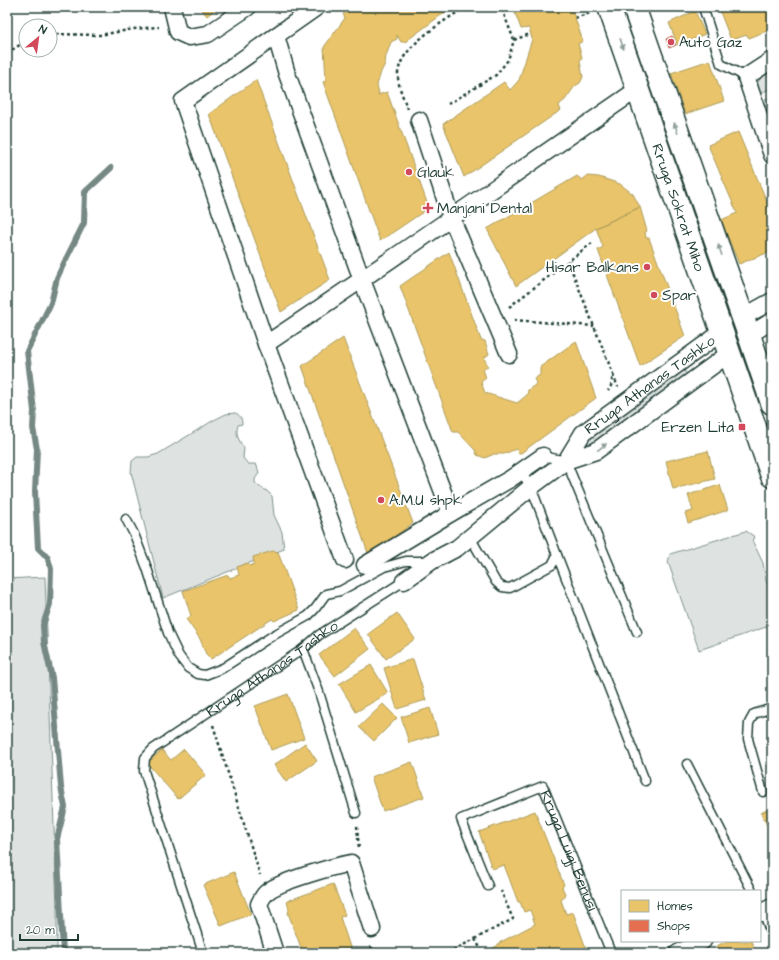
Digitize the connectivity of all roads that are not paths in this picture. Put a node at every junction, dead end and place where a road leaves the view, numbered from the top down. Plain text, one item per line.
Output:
1 (172, 7) edge
2 (248, 7) edge
3 (317, 7) edge
4 (609, 7) edge
5 (634, 7) edge
6 (703, 7) edge
7 (276, 36) junction
8 (772, 60) edge
9 (746, 77) junction
10 (638, 89) junction
11 (418, 120) road end
12 (772, 155) edge
13 (451, 217) junction
14 (362, 280) junction
15 (772, 301) edge
16 (772, 321) edge
17 (746, 326) junction
18 (722, 332) junction
19 (266, 344) junction
20 (730, 353) junction
21 (509, 354) dead end
22 (772, 403) edge
23 (543, 456) joint
24 (566, 461) junction
25 (521, 472) junction
26 (772, 476) edge
27 (531, 487) junction
28 (451, 513) junction
29 (126, 519) dead end
30 (470, 537) junction
31 (557, 555) junction
32 (345, 560) dead end
33 (432, 561) junction
34 (365, 565) dead end
35 (404, 581) joint
36 (637, 632) dead end
37 (302, 649) junction
38 (772, 708) edge
39 (687, 764) dead end
40 (645, 781) dead end
41 (763, 792) dead end
42 (356, 813) road end
43 (488, 886) dead end
44 (751, 890) edge
45 (764, 910) edge
46 (372, 929) dead end
47 (772, 936) edge
48 (701, 942) edge
49 (203, 953) edge
50 (275, 953) edge
51 (611, 953) edge
52 (678, 953) edge

1 - 2 street
3 - 7 street
4 -> 10 main road, Rruga Sokrat Miho
17 -> 5 main road, Rruga Sokrat Miho
6 - 9 lane
7 - 14 street
7 - 19 street
8 - 9 street
9 - 12 street
10 - 13 street
10 - 18 main road, Rruga Sokrat Miho
11 - 13 street
13 - 14 street
13 - 21 street
14 - 19 street
14 - 28 street
15 - 17 street
16 - 17 street
17 - 18 main road
17 - 20 main road
17 - 22 main road, Rruga Sokrat Miho
18 - 20 main road, Rruga Sokrat Miho
18 - 24 street, Rruga Athanas Tashko
19 - 32 street
24 -> 20 street, Rruga Athanas Tashko
20 - 26 main road, Rruga Sokrat Miho
23 - 24 lane
23 - 25 street
24 - 27 street, Rruga Athanas Tashko
24 - 36 lane
25 - 27 lane
25 - 28 street
27 - 30 street, Rruga Athanas Tashko
27 - 31 lane
28 - 34 street
29 - 33 lane
30 - 31 lane
30 - 33 street, Rruga Athanas Tashko
31 - 40 lane
33 - 35 street, Rruga Athanas Tashko
35 - 37 lane, Rruga Athanas Tashko
37 - 42 lane
37 - 49 lane, Rruga Athanas Tashko
38 - 41 lane
39 - 44 lane
43 - 51 lane, Rruga Luigj Benusi
45 - 47 lane
46 - 50 street
48 - 52 street

